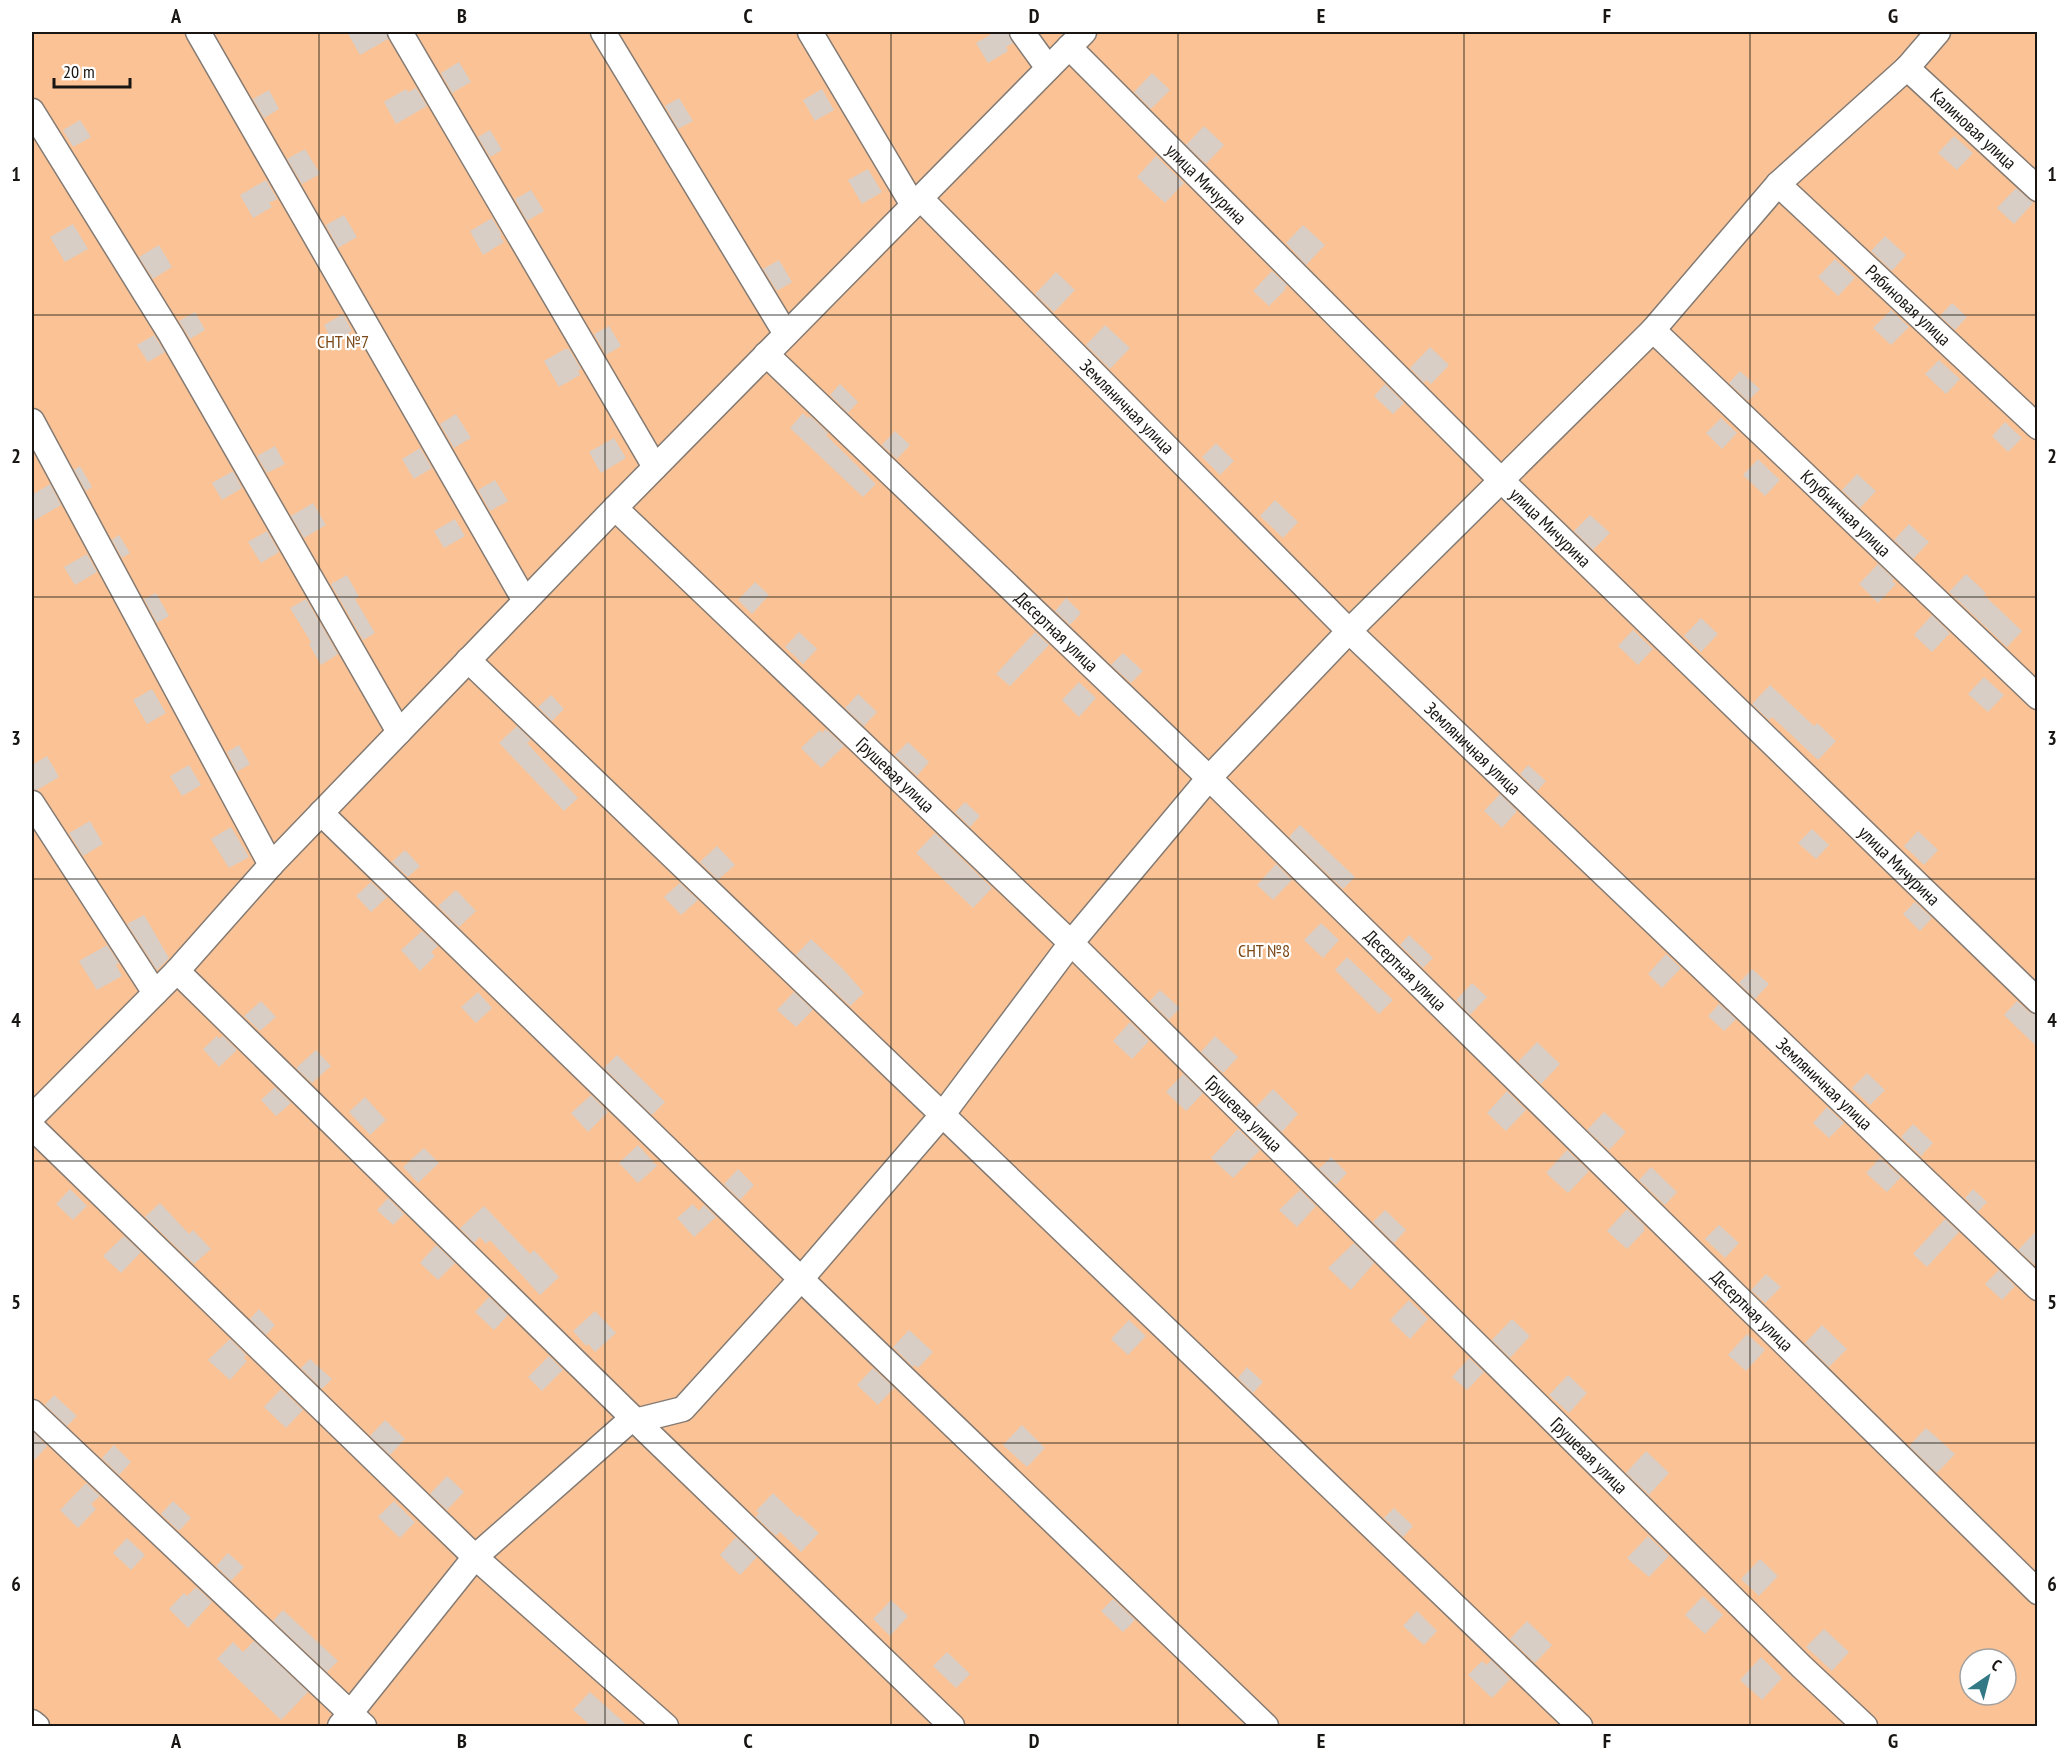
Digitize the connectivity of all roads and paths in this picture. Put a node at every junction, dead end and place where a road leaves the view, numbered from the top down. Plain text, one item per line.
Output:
1 (198, 32) edge
2 (400, 32) edge
3 (603, 32) edge
4 (810, 32) edge
5 (1022, 32) edge
6 (1938, 32) edge
7 (1076, 39) edge
8 (1048, 68) junction
9 (1907, 68) junction
10 (32, 111) edge
11 (1778, 184) junction
12 (2037, 189) edge
13 (916, 202) junction
14 (1653, 330) junction
15 (786, 334) junction
16 (766, 354) junction
17 (32, 421) edge
18 (2037, 427) edge
19 (655, 467) junction
20 (1501, 480) junction
21 (615, 508) junction
22 (525, 601) junction
23 (1348, 631) junction
24 (468, 660) junction
25 (2037, 697) edge
26 (399, 732) junction
27 (1209, 778) junction
28 (32, 803) edge
29 (321, 813) junction
30 (271, 865) junction
31 (1071, 943) junction
32 (177, 971) junction
33 (155, 993) junction
34 (2037, 1001) edge
35 (943, 1114) junction
36 (32, 1117) edge
37 (32, 1127) edge
38 (801, 1280) junction
39 (2037, 1288) edge
40 (32, 1413) edge
41 (636, 1421) junction
42 (475, 1557) junction
43 (2037, 1592) edge
44 (32, 1722) edge
45 (352, 1722) edge
46 (37, 1726) edge
47 (666, 1726) edge
48 (952, 1726) edge
49 (1266, 1726) edge
50 (1580, 1726) edge
51 (1864, 1726) edge

1 - 22 street
2 - 19 street
3 - 15 street
4 - 13 street, Земляничная улица
5 - 8 street
6 - 9 street
7 - 8 street
7 - 20 street, улица Мичурина
8 - 13 street
9 - 11 street
9 - 12 street, Калиновая улица
10 - 26 street
11 - 14 street
11 - 18 street, Рябиновая улица
13 - 15 street
13 - 23 street, Земляничная улица
14 - 20 street
14 - 25 street, Клубничная улица
15 - 16 street
16 - 19 street
16 - 27 street, Десертная улица
17 - 30 street
19 - 21 street
20 - 23 street
20 - 34 street, улица Мичурина
21 - 22 street
21 - 31 street, Грушевая улица
22 - 24 street
23 - 27 street
23 - 39 street, Земляничная улица
24 - 26 street
24 - 35 street
26 - 29 street
27 - 31 street
27 - 43 street, Десертная улица
28 - 33 street
29 - 30 street
29 - 38 street
30 - 32 street
31 - 35 street
31 - 51 street, Грушевая улица
32 - 33 street
32 - 41 street
33 - 36 street
35 - 38 street
35 - 50 street
37 - 42 street
38 - 41 street
38 - 49 street
40 - 45 street
41 - 42 street
41 - 48 street
42 - 45 street
42 - 47 street
44 - 46 street

